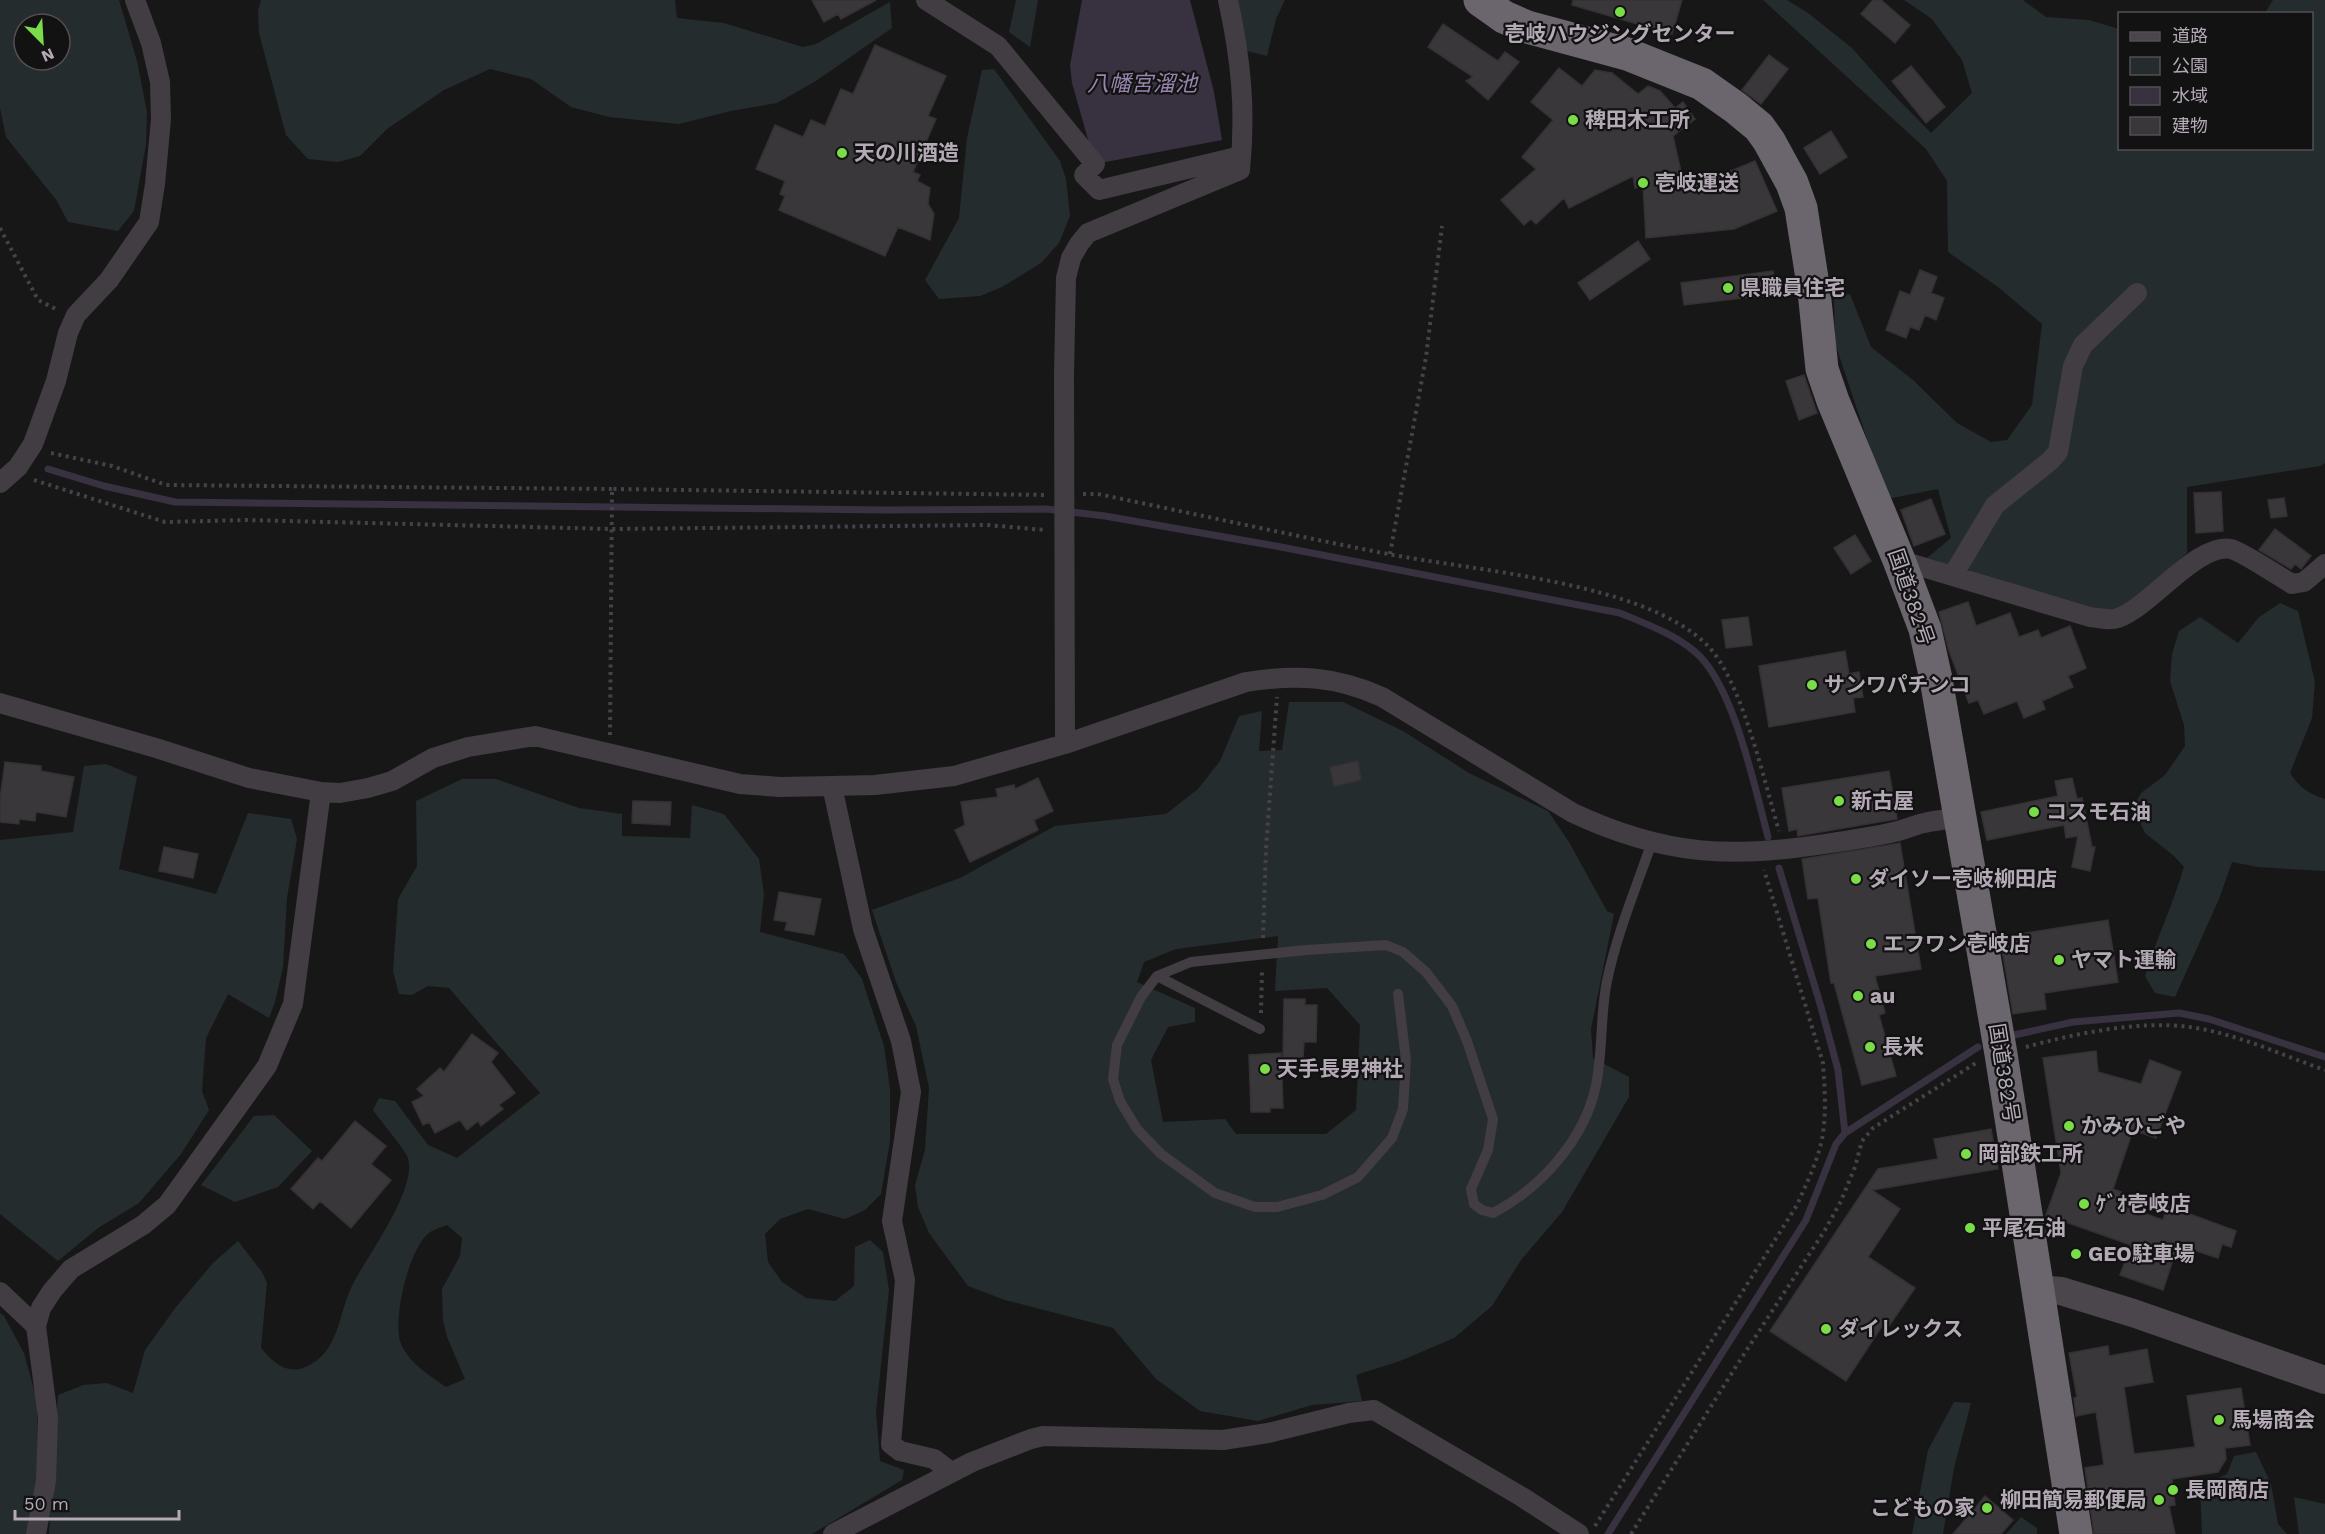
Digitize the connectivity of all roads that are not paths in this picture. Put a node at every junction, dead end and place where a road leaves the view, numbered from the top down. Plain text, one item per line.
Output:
1 (135, 0) edge
2 (926, 0) edge
3 (1228, 0) edge
4 (1480, 0) edge
5 (1241, 156) junction
6 (2137, 293) dead end
7 (0, 483) edge
8 (1899, 560) junction
9 (2325, 564) edge
10 (1953, 575) junction
11 (0, 703) edge
12 (1065, 744) junction
13 (831, 786) junction
14 (321, 792) junction
15 (1960, 816) junction
16 (1652, 842) junction
17 (1157, 976) junction
18 (1398, 994) dead end
19 (1260, 1029) dead end
20 (2038, 1289) junction
21 (0, 1292) edge
22 (36, 1326) junction
23 (2325, 1380) edge
24 (951, 1472) junction
25 (36, 1534) edge
26 (833, 1534) edge
27 (1579, 1534) edge
28 (2076, 1534) edge

1 - 7 street
2 - 5 street
3 - 5 street
4 - 8 highway, 国道382号
5 - 12 street
6 - 10 street
8 - 10 street
8 - 15 highway, 国道382号
9 - 10 street
11 - 14 street
12 - 13 street
12 - 16 street
13 - 14 street
13 - 24 street
14 - 22 street
15 - 16 street
15 - 20 highway, 国道382号
16 - 17 lane
17 - 18 lane
17 - 19 lane
20 - 23 street
20 - 28 highway, 国道382号
21 - 22 street
22 - 25 street
24 - 26 street
24 - 27 street

